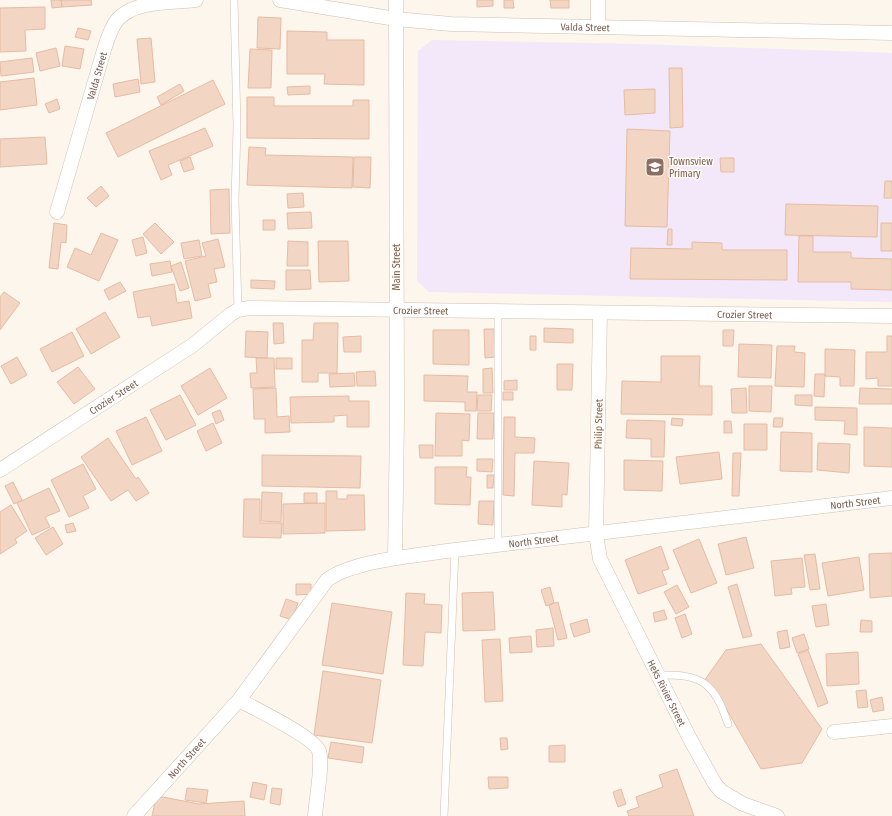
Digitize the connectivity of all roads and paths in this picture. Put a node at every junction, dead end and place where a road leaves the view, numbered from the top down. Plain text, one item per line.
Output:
1 (196, 0) edge
2 (234, 0) edge
3 (280, 0) edge
4 (396, 0) edge
5 (598, 0) edge
6 (396, 19) junction
7 (598, 27) junction
8 (892, 32) edge
9 (57, 212) dead end
10 (396, 309) junction
11 (238, 310) junction
12 (498, 311) junction
13 (600, 314) junction
14 (892, 316) edge
15 (0, 470) edge
16 (892, 498) edge
17 (596, 534) junction
18 (498, 545) junction
19 (455, 550) junction
20 (395, 558) junction
21 (658, 675) junction
22 (239, 700) junction
23 (728, 724) dead end
24 (892, 726) edge
25 (834, 732) dead end
26 (772, 815) edge
27 (134, 816) edge
28 (315, 816) edge
29 (444, 816) edge

1 - 9 street, Valda Street
2 - 11 lane
3 - 6 street, Valda Street
4 - 6 street, Main Street
5 - 7 street
6 - 7 street, Valda Street
6 - 10 street, Main Street
7 - 8 street, Valda Street
10 - 11 street, Crozier Street
10 - 12 street, Crozier Street
10 - 20 street, Main Street
11 - 15 street, Crozier Street
12 - 13 street, Crozier Street
12 - 18 lane
13 - 14 street, Crozier Street
13 - 17 street, Philip Street
16 - 17 street, North Street
17 - 18 street, North Street
17 - 21 street, Heks Rivier Street
18 - 19 street, North Street
19 - 20 street, North Street
19 - 29 lane
20 - 22 street, North Street
21 - 23 lane
21 - 26 street, Heks Rivier Street
22 - 27 street, North Street
22 - 28 street
24 - 25 street

